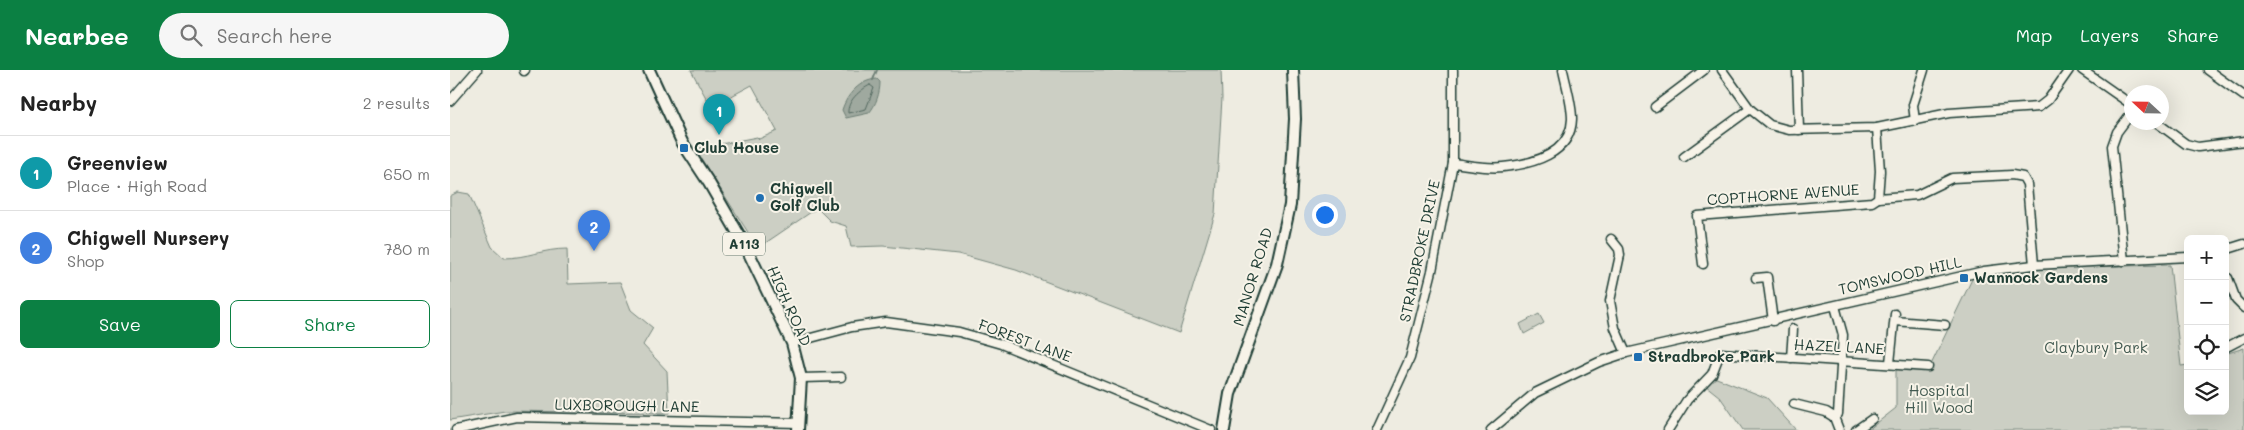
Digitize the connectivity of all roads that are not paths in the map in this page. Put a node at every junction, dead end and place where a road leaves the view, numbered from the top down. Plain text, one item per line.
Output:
1 (477, 70) edge
2 (649, 70) edge
3 (1293, 70) edge
4 (1453, 70) edge
5 (1563, 70) edge
6 (1704, 70) edge
7 (1722, 70) edge
8 (1797, 70) edge
9 (1924, 70) edge
10 (2069, 70) edge
11 (2082, 70) edge
12 (2208, 70) edge
13 (2244, 96) edge
14 (2124, 99) edge
15 (450, 101) edge
16 (1654, 106) dead end
17 (1750, 109) junction
18 (1915, 121) junction
19 (2124, 123) edge
20 (1878, 128) junction
21 (1799, 130) junction
22 (2167, 130) edge
23 (2244, 141) edge
24 (1684, 157) dead end
25 (1453, 164) junction
26 (1878, 198) junction
27 (1611, 239) dead end
28 (2244, 244) edge
29 (2229, 249) edge
30 (2184, 256) edge
31 (2124, 261) junction
32 (1703, 264) dead end
33 (2034, 265) junction
34 (1756, 278) dead end
35 (2229, 280) edge
36 (1835, 306) junction
37 (2244, 308) edge
38 (1773, 321) junction
39 (1945, 325) dead end
40 (1794, 329) dead end
41 (2244, 338) edge
42 (792, 343) junction
43 (2229, 346) edge
44 (1624, 354) junction
45 (1791, 358) junction
46 (1841, 362) junction
47 (1890, 364) junction
48 (1928, 367) dead end
49 (841, 377) dead end
50 (801, 378) junction
51 (1794, 404) dead end
52 (1836, 416) junction
53 (1872, 419) dead end
54 (798, 427) edge
55 (456, 430) edge
56 (1211, 430) edge
57 (1224, 430) edge
58 (1377, 430) edge
59 (1490, 430) edge
60 (1668, 430) edge
61 (1839, 430) edge
62 (1856, 430) edge

1 - 15 street
2 - 42 main road, HIGH ROAD / A113
3 - 57 main road, MANOR ROAD
4 - 25 street, STRADBROKE DRIVE
5 - 25 street
6 - 16 street
7 - 17 street
8 - 21 street
9 - 18 street
10 - 18 street
11 - 14 street
12 - 13 street
17 - 21 street
17 - 24 street
18 - 20 street
19 - 31 street
20 - 21 street
20 - 26 street, COPTHORNE AVENUE
22 - 23 street
25 - 58 street, STRADBROKE DRIVE
26 - 32 street, COPTHORNE AVENUE
26 - 33 street
27 - 44 street
28 - 29 street
30 - 31 street, TOMSWOOD HILL
31 - 33 street, TOMSWOOD HILL
33 - 36 street, TOMSWOOD HILL
34 - 38 street
35 - 37 street
36 - 38 street, TOMSWOOD HILL
36 - 46 street
38 - 44 street, TOMSWOOD HILL
39 - 47 street
40 - 45 street
41 - 43 street
42 - 50 main road, HIGH ROAD / A113
42 - 56 street, FOREST LANE
44 - 59 street, TOMSWOOD HILL
45 - 46 street, HAZEL LANE
45 - 60 street, HAZEL LANE
46 - 47 street, HAZEL LANE
46 - 52 street
47 - 48 street, HAZEL LANE
49 - 50 street
50 - 54 main road, HIGH ROAD / A113
51 - 52 street
52 - 61 street
53 - 62 street
54 - 55 street, LUXBOROUGH LANE

